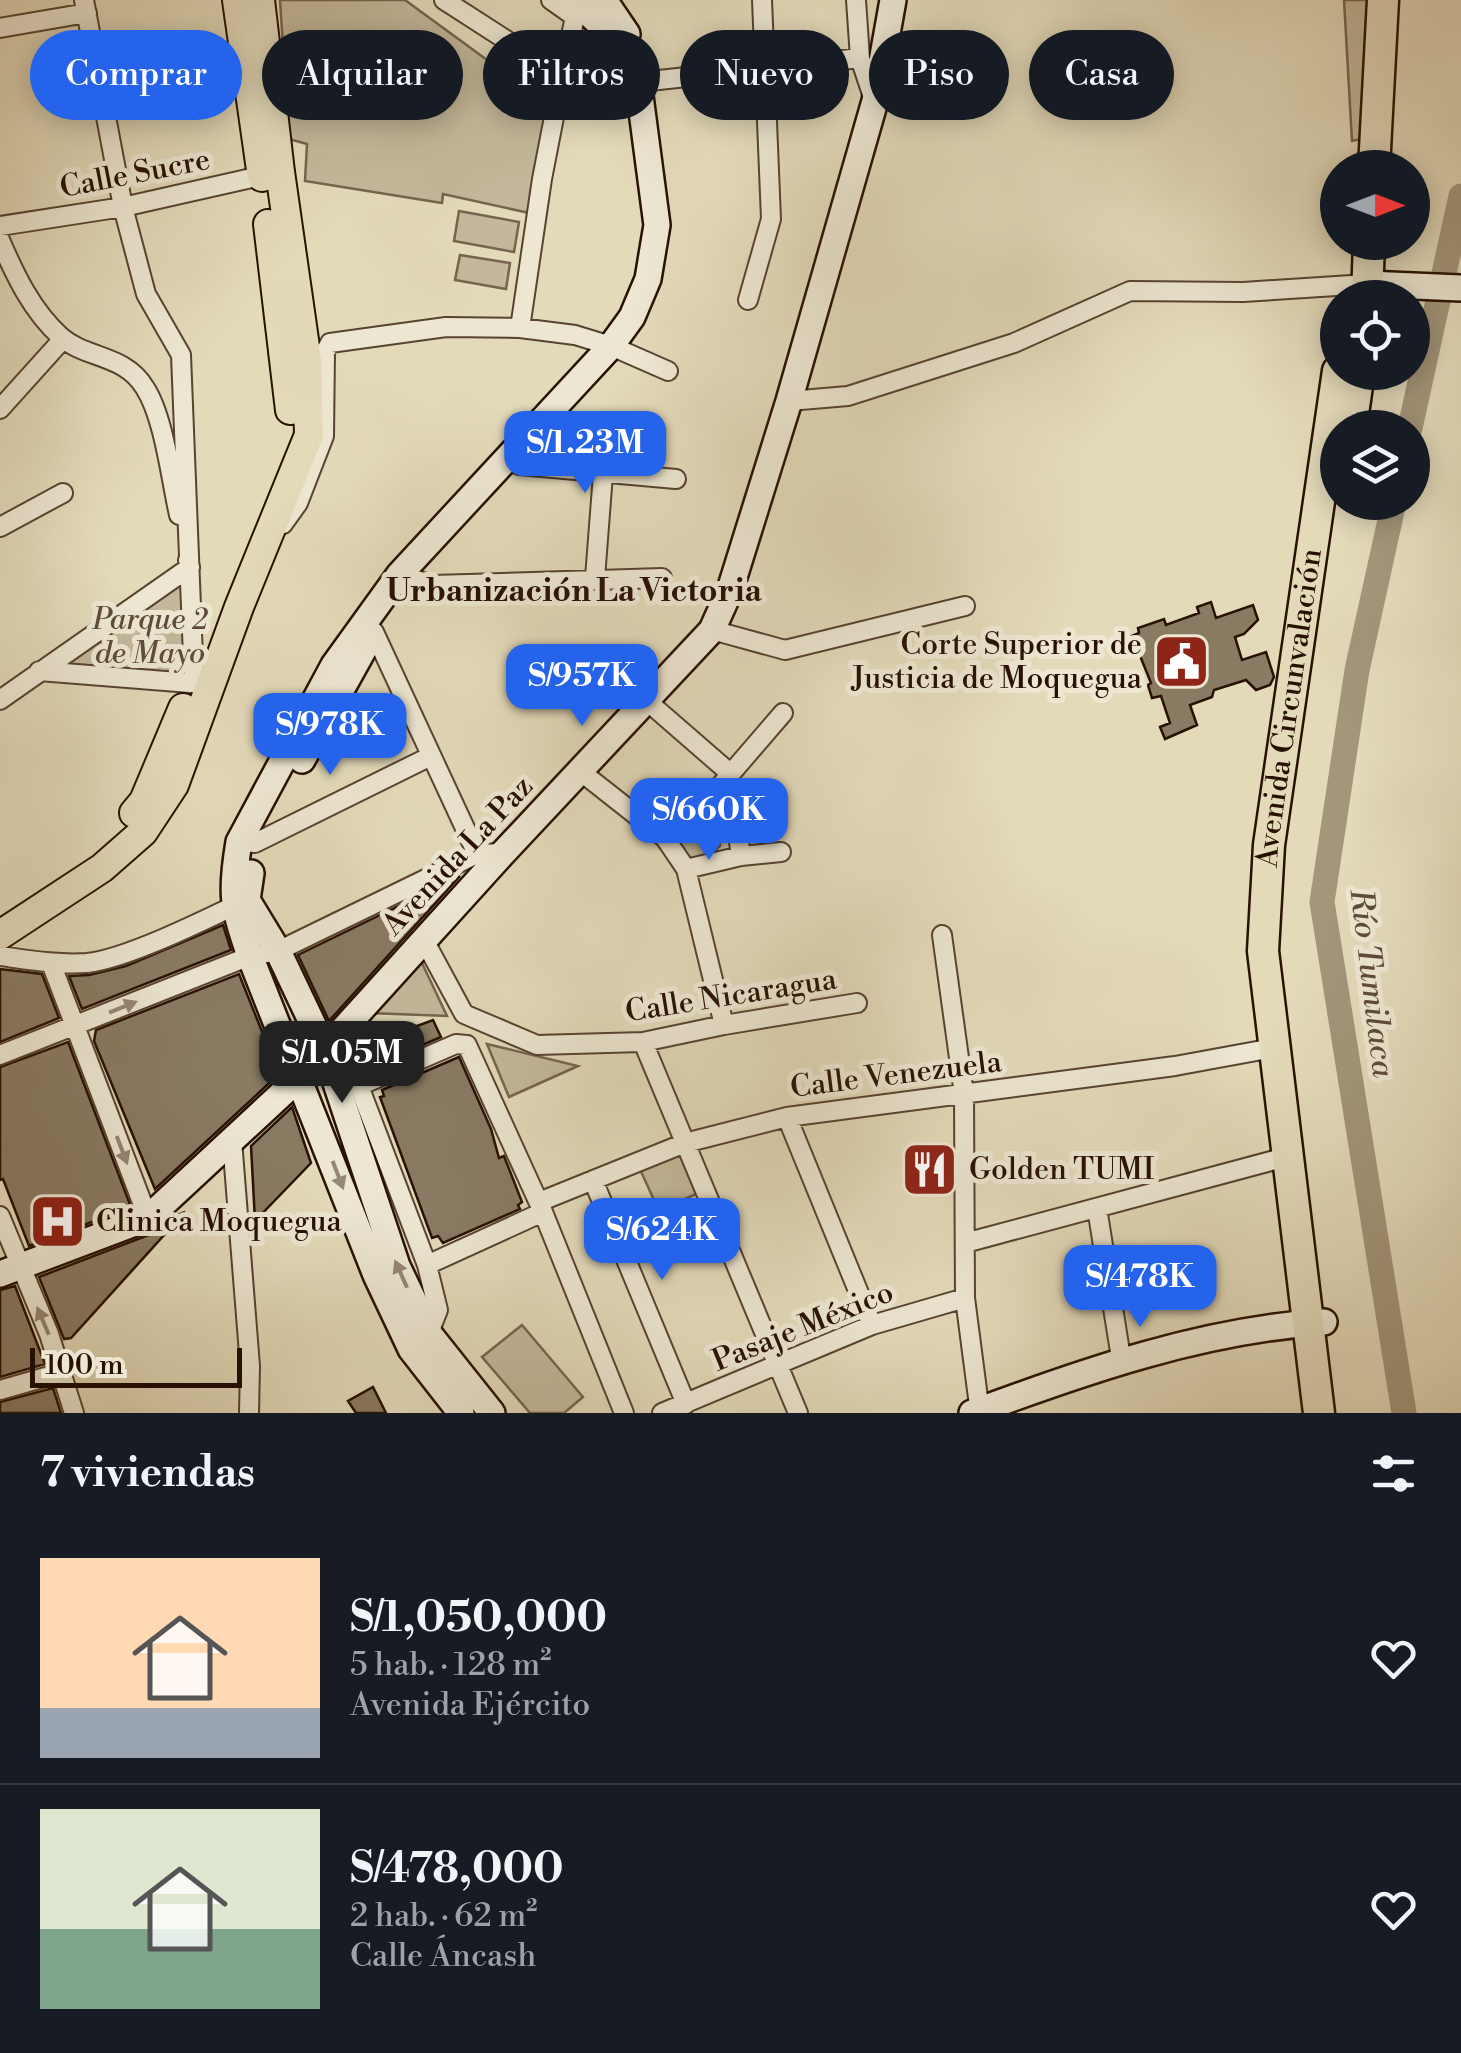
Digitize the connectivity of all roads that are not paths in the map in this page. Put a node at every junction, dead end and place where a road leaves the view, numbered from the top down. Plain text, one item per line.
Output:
1 (237, 0) edge
2 (260, 0) edge
3 (444, 0) edge
4 (550, 0) edge
5 (762, 0) edge
6 (856, 0) edge
7 (893, 0) edge
8 (1384, 0) edge
9 (588, 5) edge
10 (86, 7) edge
11 (0, 28) edge
12 (491, 30) edge
13 (579, 30) edge
14 (617, 30) edge
15 (763, 30) edge
16 (888, 30) edge
17 (860, 58) junction
18 (849, 59) edge
19 (869, 84) edge
20 (553, 120) edge
21 (654, 120) edge
22 (766, 120) edge
23 (870, 120) edge
24 (1375, 150) edge
25 (270, 174) junction
26 (123, 207) junction
27 (664, 224) junction
28 (0, 226) edge
29 (0, 240) edge
30 (1430, 288) edge
31 (1461, 288) edge
32 (1320, 293) edge
33 (748, 300) dead end
34 (520, 328) junction
35 (63, 339) junction
36 (618, 350) junction
37 (668, 371) dead end
38 (1335, 390) edge
39 (789, 402) junction
40 (0, 409) edge
41 (513, 462) junction
42 (603, 474) junction
43 (676, 480) dead end
44 (63, 493) dead end
45 (1336, 520) edge
46 (0, 527) edge
47 (262, 554) junction
48 (190, 567) junction
49 (1311, 568) junction
50 (405, 578) junction
51 (595, 578) junction
52 (662, 578) dead end
53 (965, 606) dead end
54 (712, 630) junction
55 (374, 632) junction
56 (40, 671) junction
57 (202, 684) junction
58 (0, 700) edge
59 (647, 701) junction
60 (782, 713) dead end
61 (430, 756) junction
62 (580, 771) junction
63 (726, 779) junction
64 (664, 838) junction
65 (247, 842) junction
66 (781, 852) dead end
67 (490, 853) junction
68 (741, 856) junction
69 (686, 869) junction
70 (240, 903) junction
71 (0, 916) edge
72 (0, 935) edge
73 (942, 935) dead end
74 (424, 940) junction
75 (278, 951) junction
76 (0, 956) edge
77 (250, 956) junction
78 (51, 962) junction
79 (857, 1003) dead end
80 (724, 1025) junction
81 (76, 1026) junction
82 (643, 1042) junction
83 (1273, 1048) junction
84 (324, 1050) junction
85 (0, 1055) edge
86 (300, 1077) junction
87 (964, 1094) junction
88 (786, 1117) junction
89 (232, 1140) junction
90 (685, 1143) junction
91 (1286, 1158) junction
92 (593, 1180) junction
93 (541, 1207) junction
94 (1097, 1208) junction
95 (0, 1216) edge
96 (148, 1218) junction
97 (964, 1243) junction
98 (427, 1265) junction
99 (10, 1270) edge
100 (965, 1298) junction
101 (872, 1325) junction
102 (1317, 1332) junction
103 (421, 1342) junction
104 (1122, 1364) junction
105 (779, 1365) junction
106 (63, 1372) junction
107 (0, 1390) edge
108 (686, 1404) junction
109 (977, 1412) edge
110 (74, 1413) edge
111 (249, 1413) edge
112 (461, 1413) edge
113 (492, 1413) edge
114 (624, 1413) edge
115 (662, 1413) edge
116 (798, 1413) edge
117 (1025, 1413) edge
118 (1319, 1413) edge
119 (1336, 1413) edge

1 - 25 main road
2 - 25 main road
3 - 12 street
4 - 9 street
5 - 15 street
6 - 17 street
7 - 16 main road, Avenida La Paz
8 - 24 highway
9 - 13 street
9 - 14 main road
9 - 27 main road
10 - 11 street
10 - 26 street
17 - 18 street
17 - 19 street
20 - 34 street
21 - 27 main road
22 - 33 street
23 - 39 main road, Avenida La Paz
25 - 26 street, Calle Sucre
25 - 47 main road
25 - 57 main road
26 - 28 street, Calle Sucre
26 - 48 street
27 - 36 main road
29 - 35 street
30 - 31 main road
32 - 39 street
34 - 36 street
34 - 47 street
35 - 40 street
35 - 48 street
36 - 37 street
36 - 41 main road
38 - 49 highway, Avenida Circunvalación
39 - 54 main road, Avenida La Paz
41 - 42 street
41 - 50 main road
42 - 43 street
42 - 51 street
44 - 46 street
45 - 49 highway, Avenida Circunvalación
47 - 57 main road
48 - 56 street
48 - 57 street
49 - 83 highway, Avenida Circunvalación
50 - 51 street
50 - 55 main road
50 - 65 main road
51 - 52 street
53 - 54 street
54 - 59 main road, Avenida La Paz
55 - 61 street
55 - 65 main road
56 - 57 street
56 - 58 street
57 - 71 main road
57 - 72 main road
59 - 62 main road, Avenida La Paz
59 - 63 street
60 - 63 street
61 - 65 street
61 - 67 street
62 - 64 street
62 - 67 main road, Avenida La Paz
63 - 64 street
63 - 68 street
64 - 69 street
65 - 70 main road
66 - 68 street
67 - 74 main road, Avenida La Paz
67 - 75 street
68 - 69 street
69 - 80 street
70 - 75 main road
70 - 77 main road
70 - 78 street
73 - 87 street
74 - 82 street, Calle Nicaragua
74 - 84 main road, Avenida La Paz
75 - 77 street
75 - 84 main road
76 - 78 street
81 -> 77 street
77 - 86 main road
78 - 81 street
79 - 80 street, Calle Nicaragua
80 - 82 street, Calle Nicaragua
81 - 85 street
81 -> 96 street
82 - 90 street
83 - 87 street, Calle Venezuela
83 - 91 highway, Avenida Circunvalación
83 - 102 highway, Avenida Circunvalación
84 - 86 main road, Avenida La Paz
103 -> 84 main road
86 - 89 main road, Avenida La Paz
86 -> 103 main road
87 - 88 street, Calle Venezuela
87 - 97 street
88 - 90 street, Calle Venezuela
88 - 101 street
89 - 96 main road, Avenida La Paz
89 - 111 street
90 - 92 street, Calle Venezuela
90 - 105 street
91 - 94 street
91 - 102 highway, Avenida Circunvalación
92 - 93 street, Calle Venezuela
92 - 108 street
93 - 98 street, Calle Venezuela
93 - 98 street
93 - 114 street
94 - 97 street
94 - 104 street
95 - 99 street
96 - 99 main road, Avenida La Paz
97 - 100 street
98 - 103 street
106 -> 99 street
100 - 101 street, Pasaje México
100 - 109 street
101 - 105 street, Pasaje México
102 - 104 main road
102 - 117 main road
102 - 118 highway, Avenida Circunvalación
102 - 119 highway, Avenida Circunvalación
103 - 112 main road
103 - 113 main road
104 - 109 main road
105 - 108 street, Pasaje México
105 - 116 street
106 - 107 street
106 - 110 street
108 - 115 street, Pasaje México

